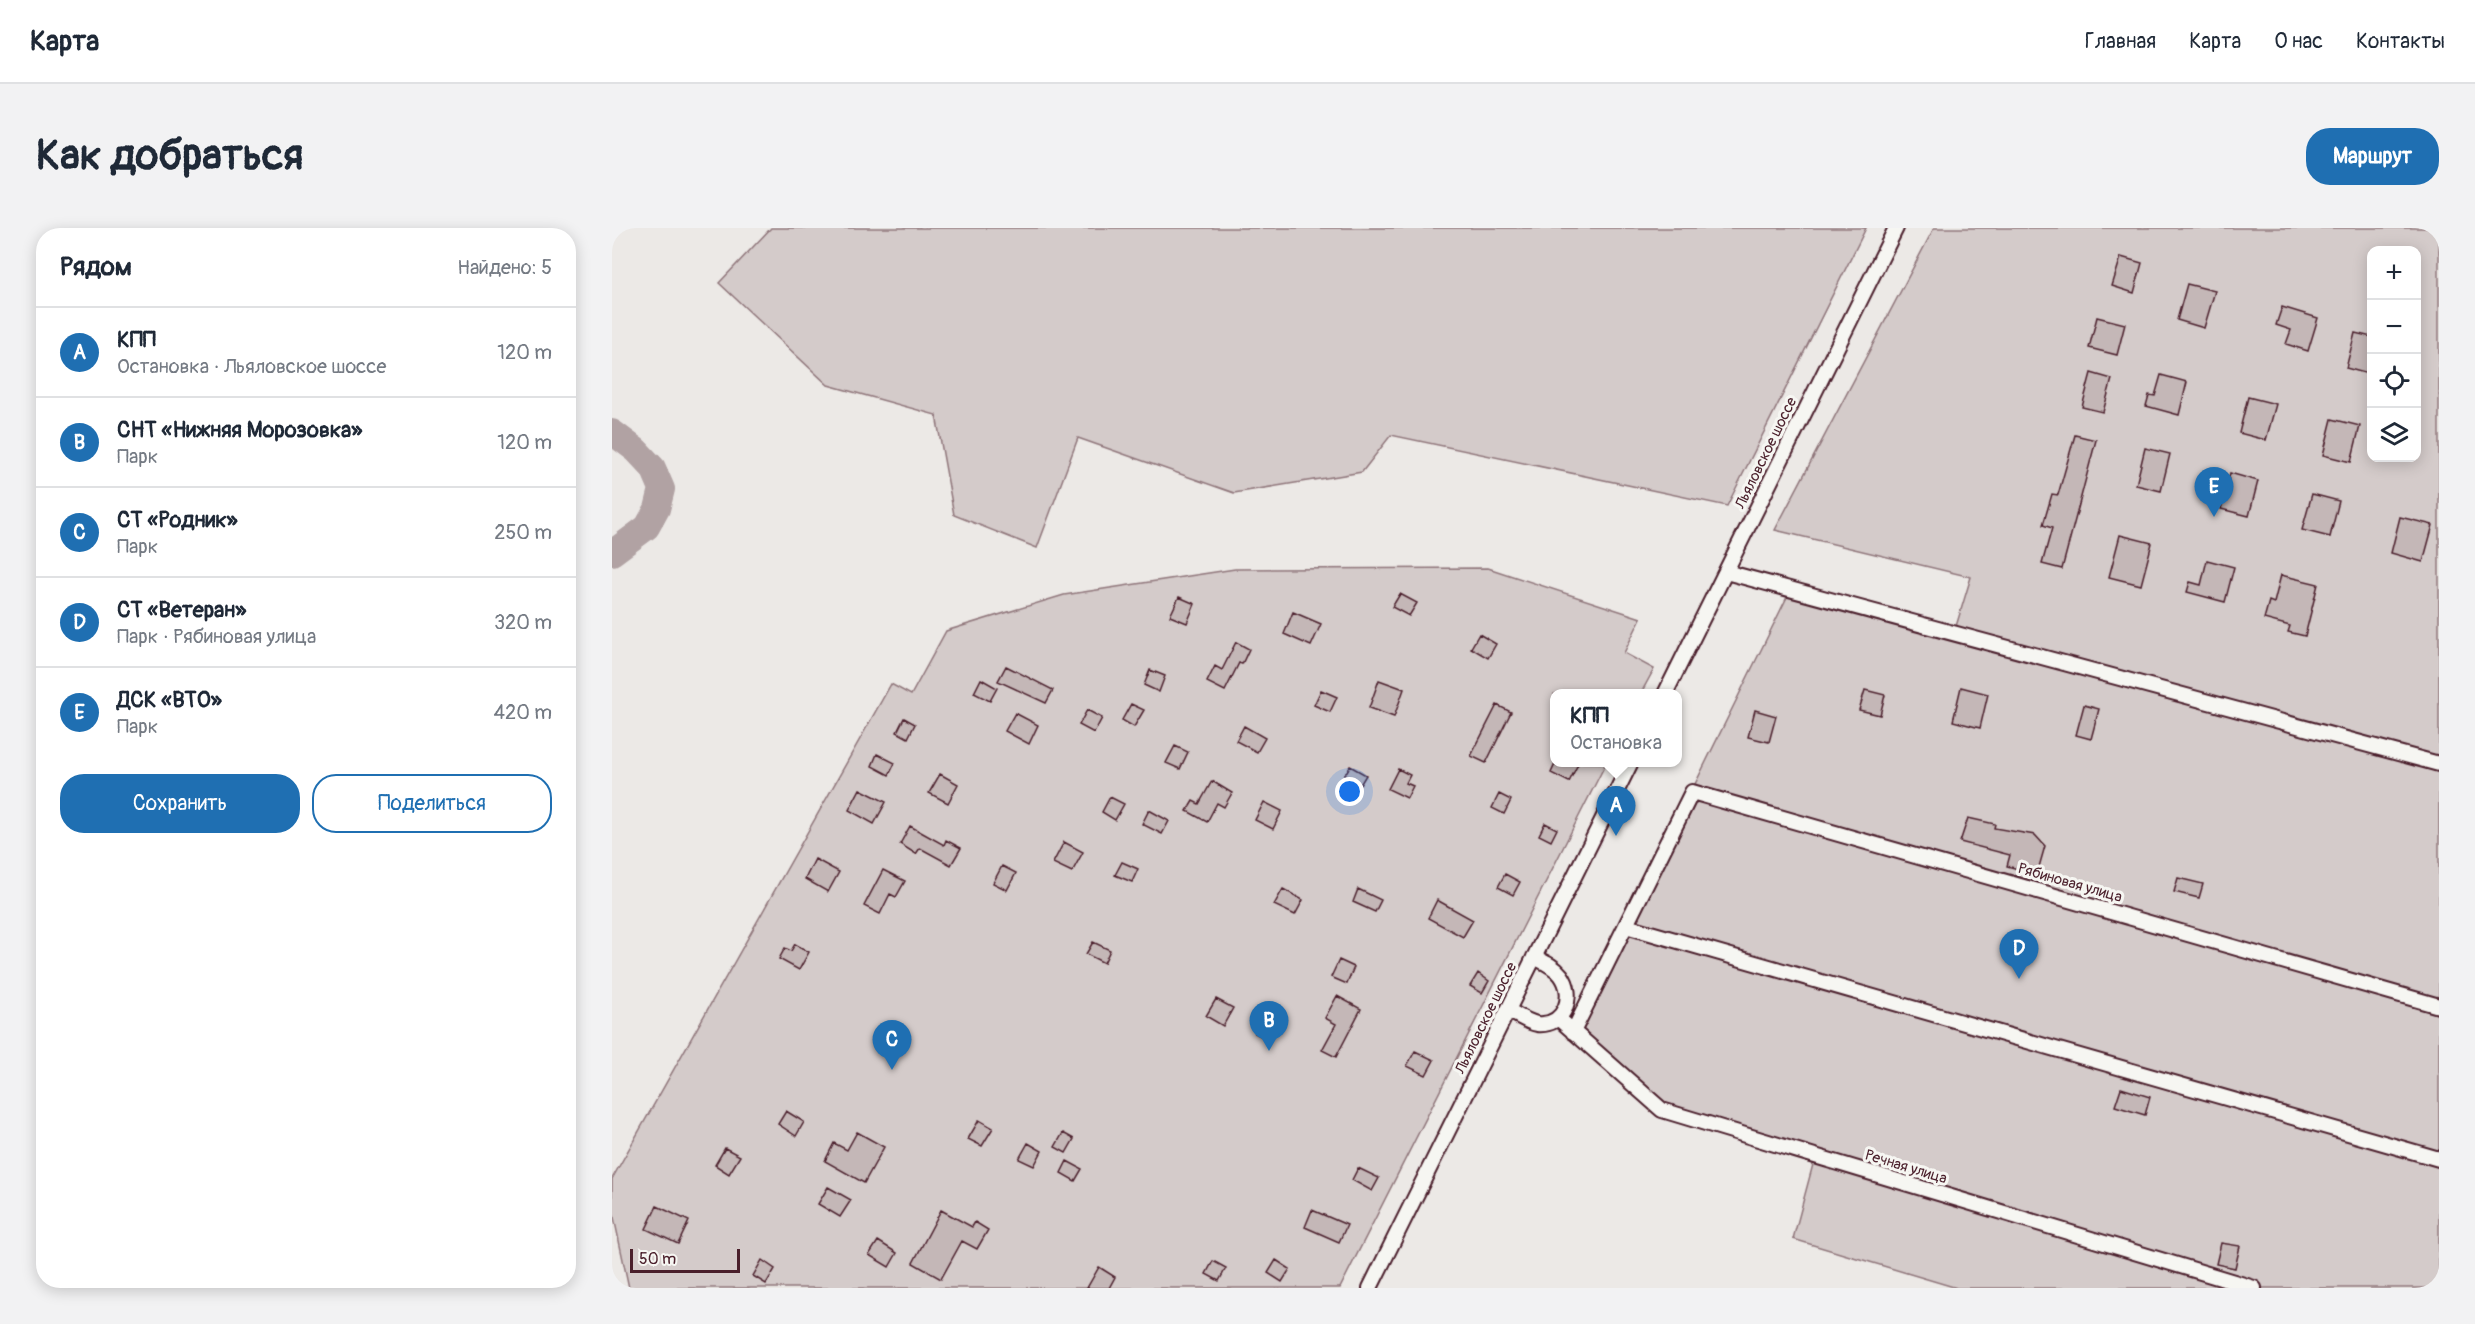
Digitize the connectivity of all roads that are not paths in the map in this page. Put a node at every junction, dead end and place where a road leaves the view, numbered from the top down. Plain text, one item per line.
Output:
1 (1896, 228) edge
2 (1726, 572) junction
3 (1667, 689) edge
4 (2439, 764) edge
5 (1629, 767) edge
6 (1626, 926) junction
7 (1534, 957) junction
8 (2439, 1005) edge
9 (1508, 1010) junction
10 (1558, 1018) junction
11 (1574, 1032) junction
12 (2439, 1159) edge
13 (1370, 1288) edge
14 (2254, 1288) edge

1 - 2 street, Льяловское шоссе
2 - 3 street, Льяловское шоссе
2 - 4 street
5 - 7 street, Льяловское шоссе
6 - 8 street, Рябиновая улица
6 - 11 street
6 - 12 street
7 - 9 street, Льяловское шоссе
7 - 10 street
9 - 10 street
9 - 13 street, Льяловское шоссе
10 - 11 street, Речная улица
11 - 14 street, Речная улица

